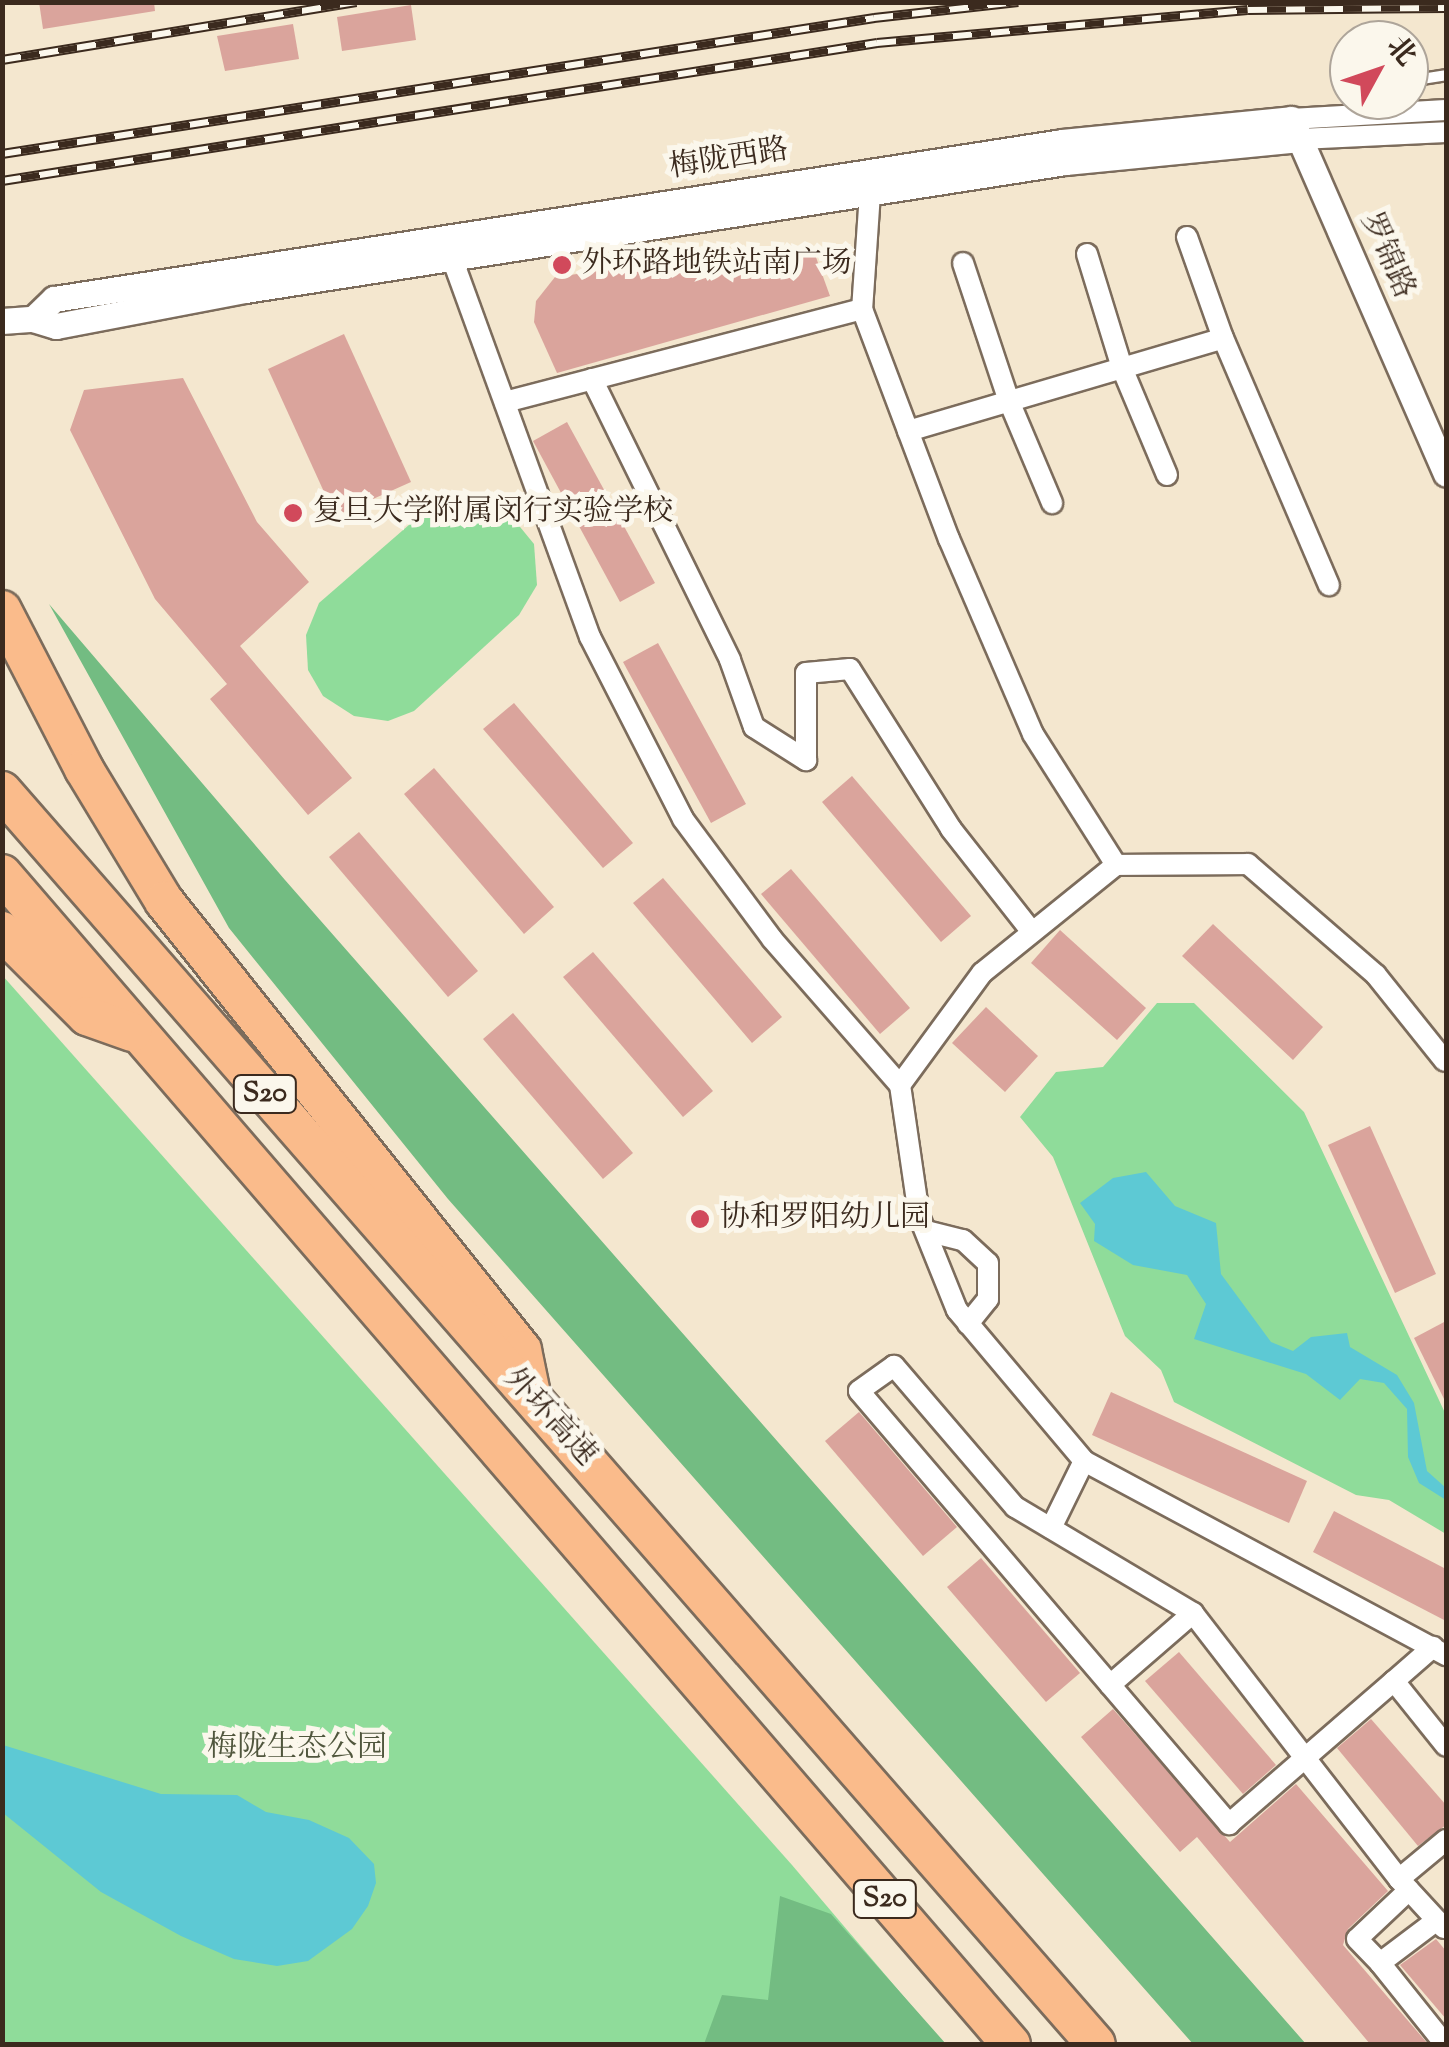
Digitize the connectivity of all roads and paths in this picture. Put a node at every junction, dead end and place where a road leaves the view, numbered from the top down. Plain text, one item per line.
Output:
1 (1329, 117) edge
2 (1295, 129) junction
3 (1446, 132) edge
4 (870, 193) junction
5 (1188, 237) dead end
6 (1086, 254) dead end
7 (452, 258) junction
8 (964, 263) dead end
9 (862, 309) junction
10 (33, 318) junction
11 (2, 321) edge
12 (1224, 338) junction
13 (1122, 368) junction
14 (592, 379) junction
15 (1008, 401) junction
16 (504, 402) junction
17 (908, 431) junction
18 (1167, 474) dead end
19 (1446, 474) edge
20 (1052, 503) dead end
21 (1329, 585) dead end
22 (2, 598) edge
23 (2, 610) edge
24 (25, 659) junction
25 (2, 792) edge
26 (1116, 865) junction
27 (2, 874) edge
28 (2, 931) edge
29 (1032, 932) junction
30 (132, 1032) junction
31 (1446, 1067) edge
32 (900, 1086) junction
33 (926, 1232) junction
34 (968, 1324) junction
35 (531, 1394) junction
36 (1084, 1461) junction
37 (1051, 1528) junction
38 (1193, 1613) junction
39 (1440, 1651) edge
40 (1394, 1681) junction
41 (1110, 1685) junction
42 (1446, 1746) edge
43 (1305, 1758) junction
44 (1446, 1840) edge
45 (1404, 1884) junction
46 (1442, 1925) edge
47 (1380, 1963) junction
48 (1012, 2044) edge
49 (1096, 2044) edge
50 (1445, 2044) edge

1 - 2 street, 梅陇西路
2 - 3 street, 梅陇西路
2 - 4 street, 梅陇西路
2 - 10 street, 梅陇西路
2 - 19 street, 罗锦路
4 - 7 street, 梅陇西路
4 - 9 street
5 - 12 street
6 - 13 street
7 - 10 street, 梅陇西路
7 - 16 street
8 - 15 street
9 - 14 street
9 - 17 street
10 - 11 street, 梅陇西路
12 - 13 street
12 - 21 street
13 - 15 street
13 - 18 street
14 - 16 street
14 - 29 street
15 - 17 street
15 - 20 street
16 - 32 street
17 - 26 street
22 - 24 highway
23 - 24 highway
24 - 35 highway
25 - 35 highway, 外环高速 / S20
26 - 29 street
26 - 31 street
27 - 30 highway, 外环高速 / S20
28 - 30 highway
29 - 32 street
30 - 48 highway, 外环高速 / S20
32 - 33 street
33 - 34 street
33 - 34 street
34 - 36 street
35 - 49 highway, 外环高速 / S20
36 - 37 street
36 - 39 street
37 - 38 street
37 - 41 street
38 - 41 street
38 - 43 street
39 - 40 street
40 - 42 street
40 - 43 street
41 - 43 street
43 - 45 street
44 - 45 street
45 - 46 street
45 - 47 street
46 - 47 street
47 - 50 street

